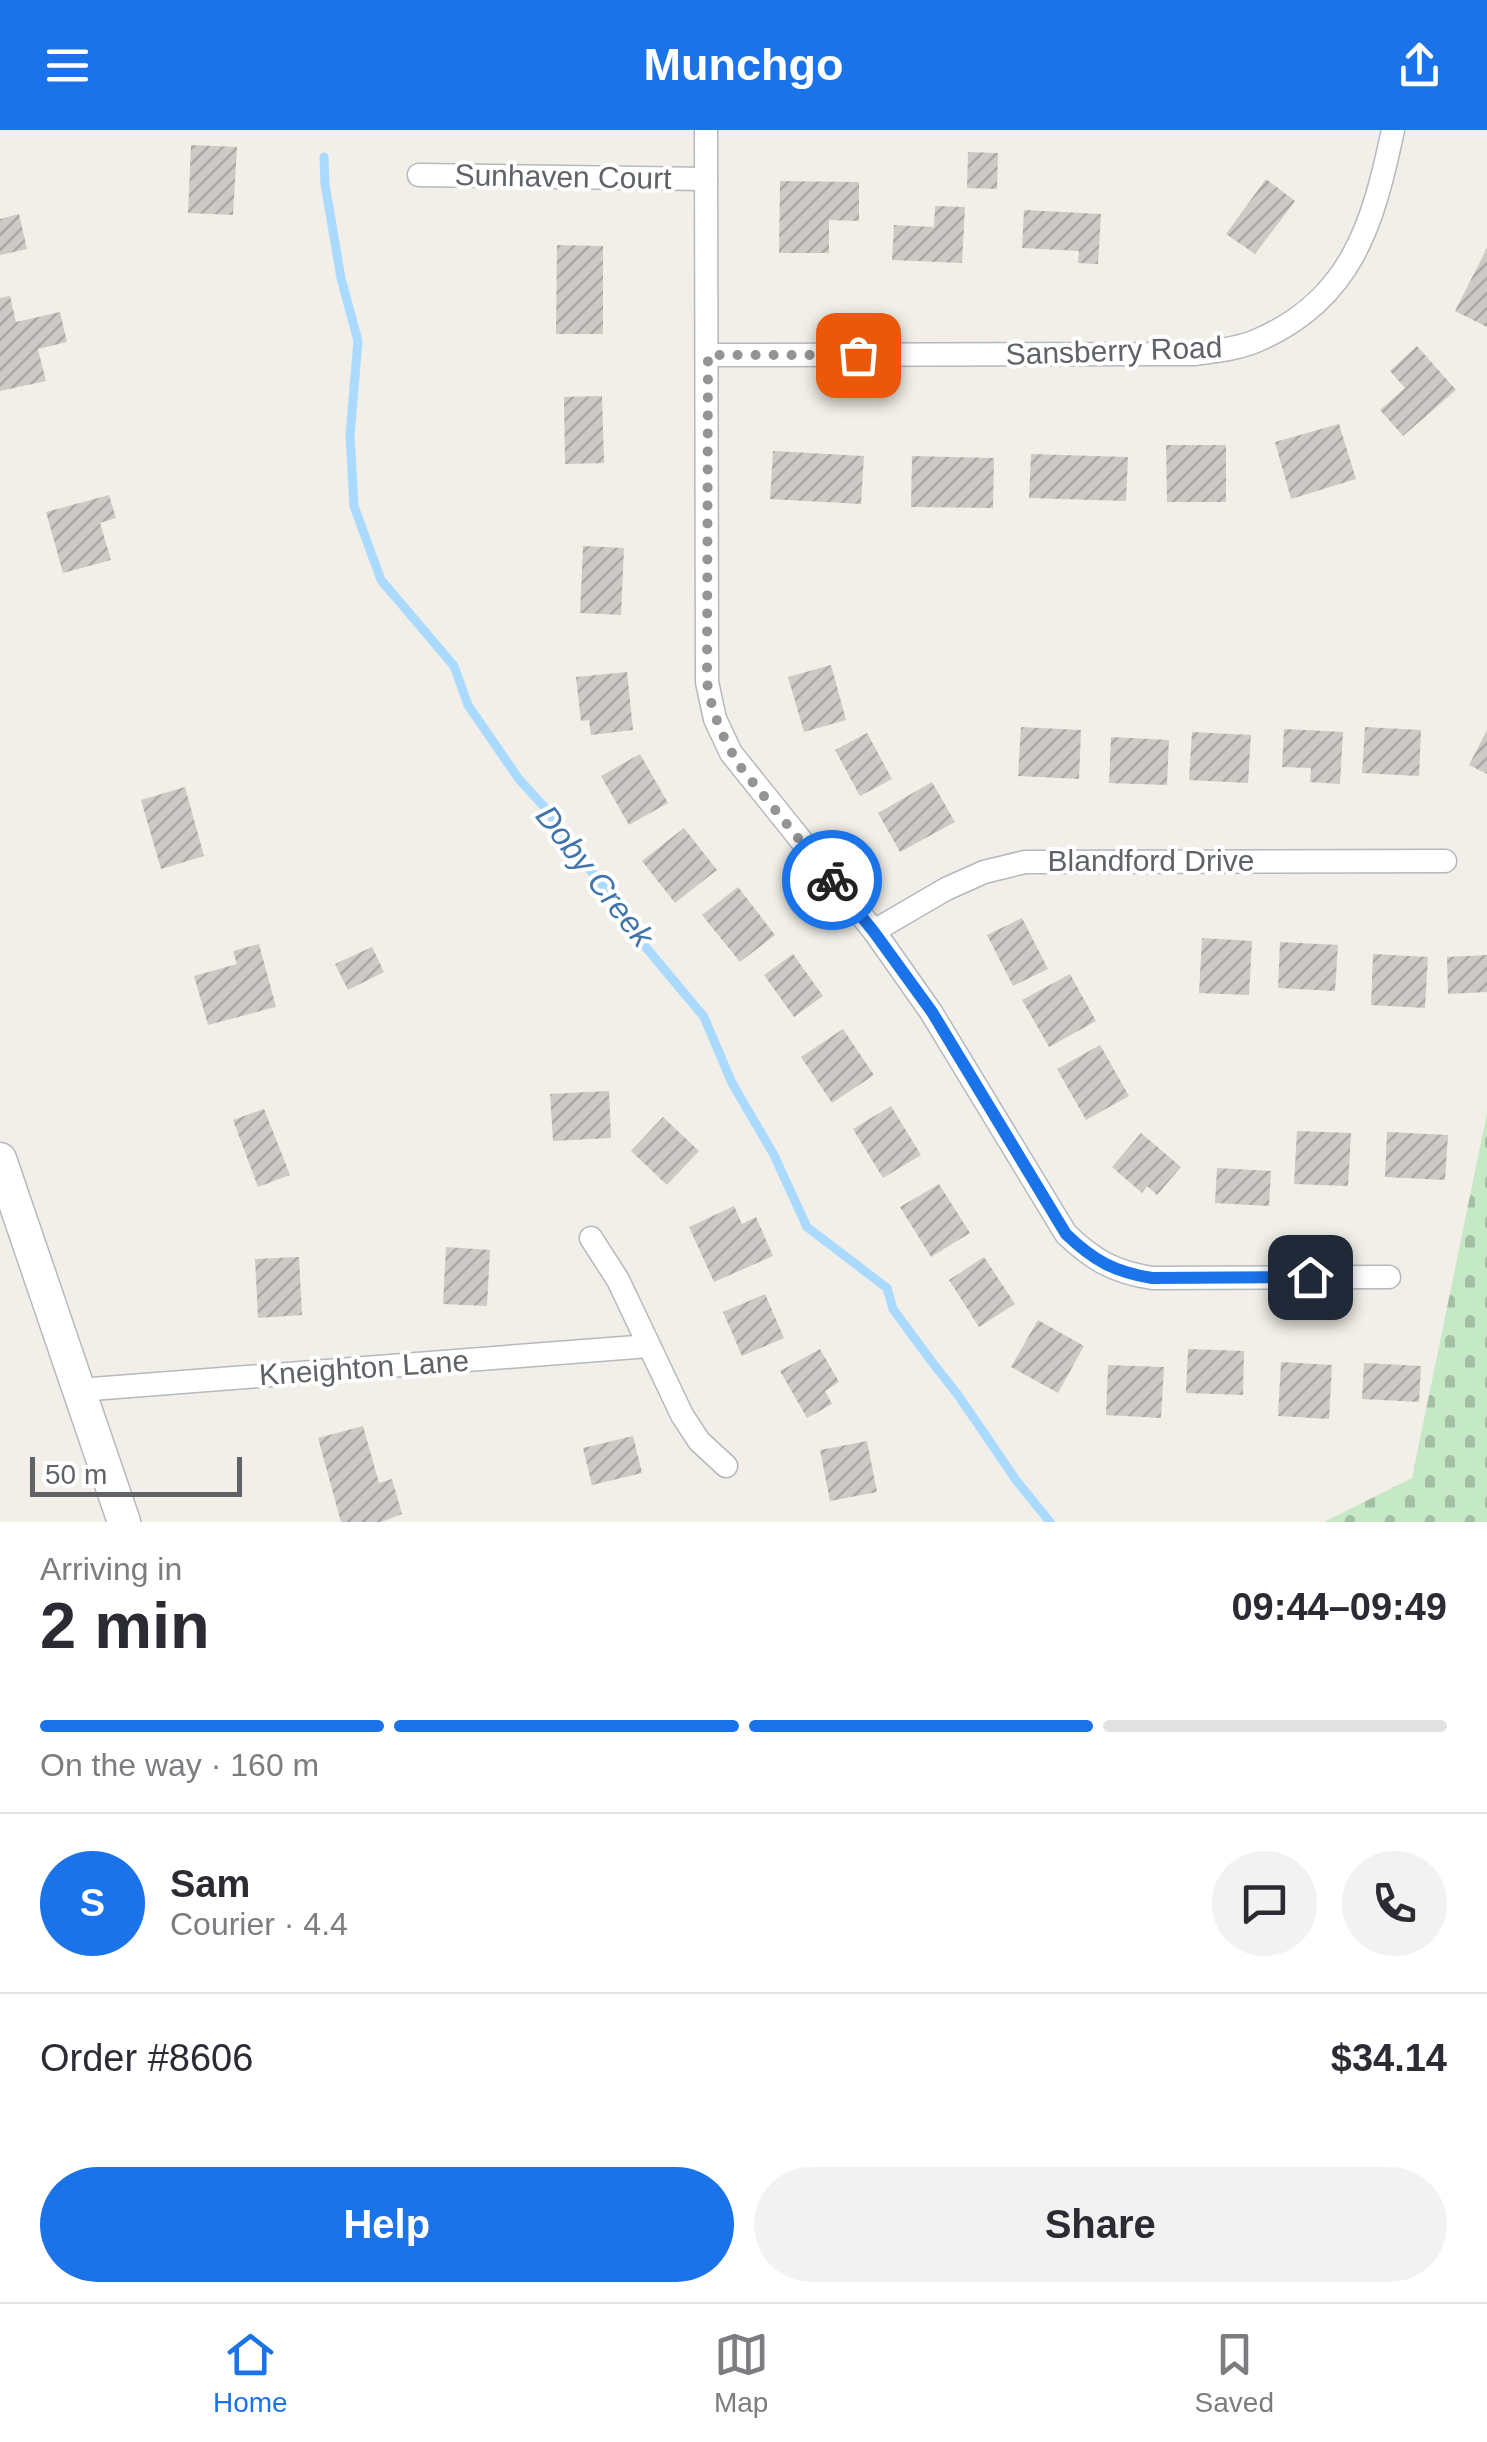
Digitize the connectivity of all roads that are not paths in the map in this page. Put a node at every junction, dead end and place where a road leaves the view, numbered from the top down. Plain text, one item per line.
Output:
1 (706, 130) edge
2 (1393, 130) edge
3 (419, 175) dead end
4 (706, 179) junction
5 (708, 355) junction
6 (1445, 861) dead end
7 (874, 932) junction
8 (0, 1160) edge
9 (591, 1238) dead end
10 (1389, 1277) dead end
11 (648, 1346) junction
12 (78, 1390) junction
13 (726, 1466) dead end
14 (124, 1522) edge

1 - 4 street
2 - 5 street, Sansberry Road
3 - 4 street, Sunhaven Court
4 - 5 street
5 - 7 street
6 - 7 street, Blandford Drive
7 - 10 street
8 - 12 main road
9 - 11 street
11 - 12 street, Kneighton Lane
11 - 13 street
12 - 14 main road

